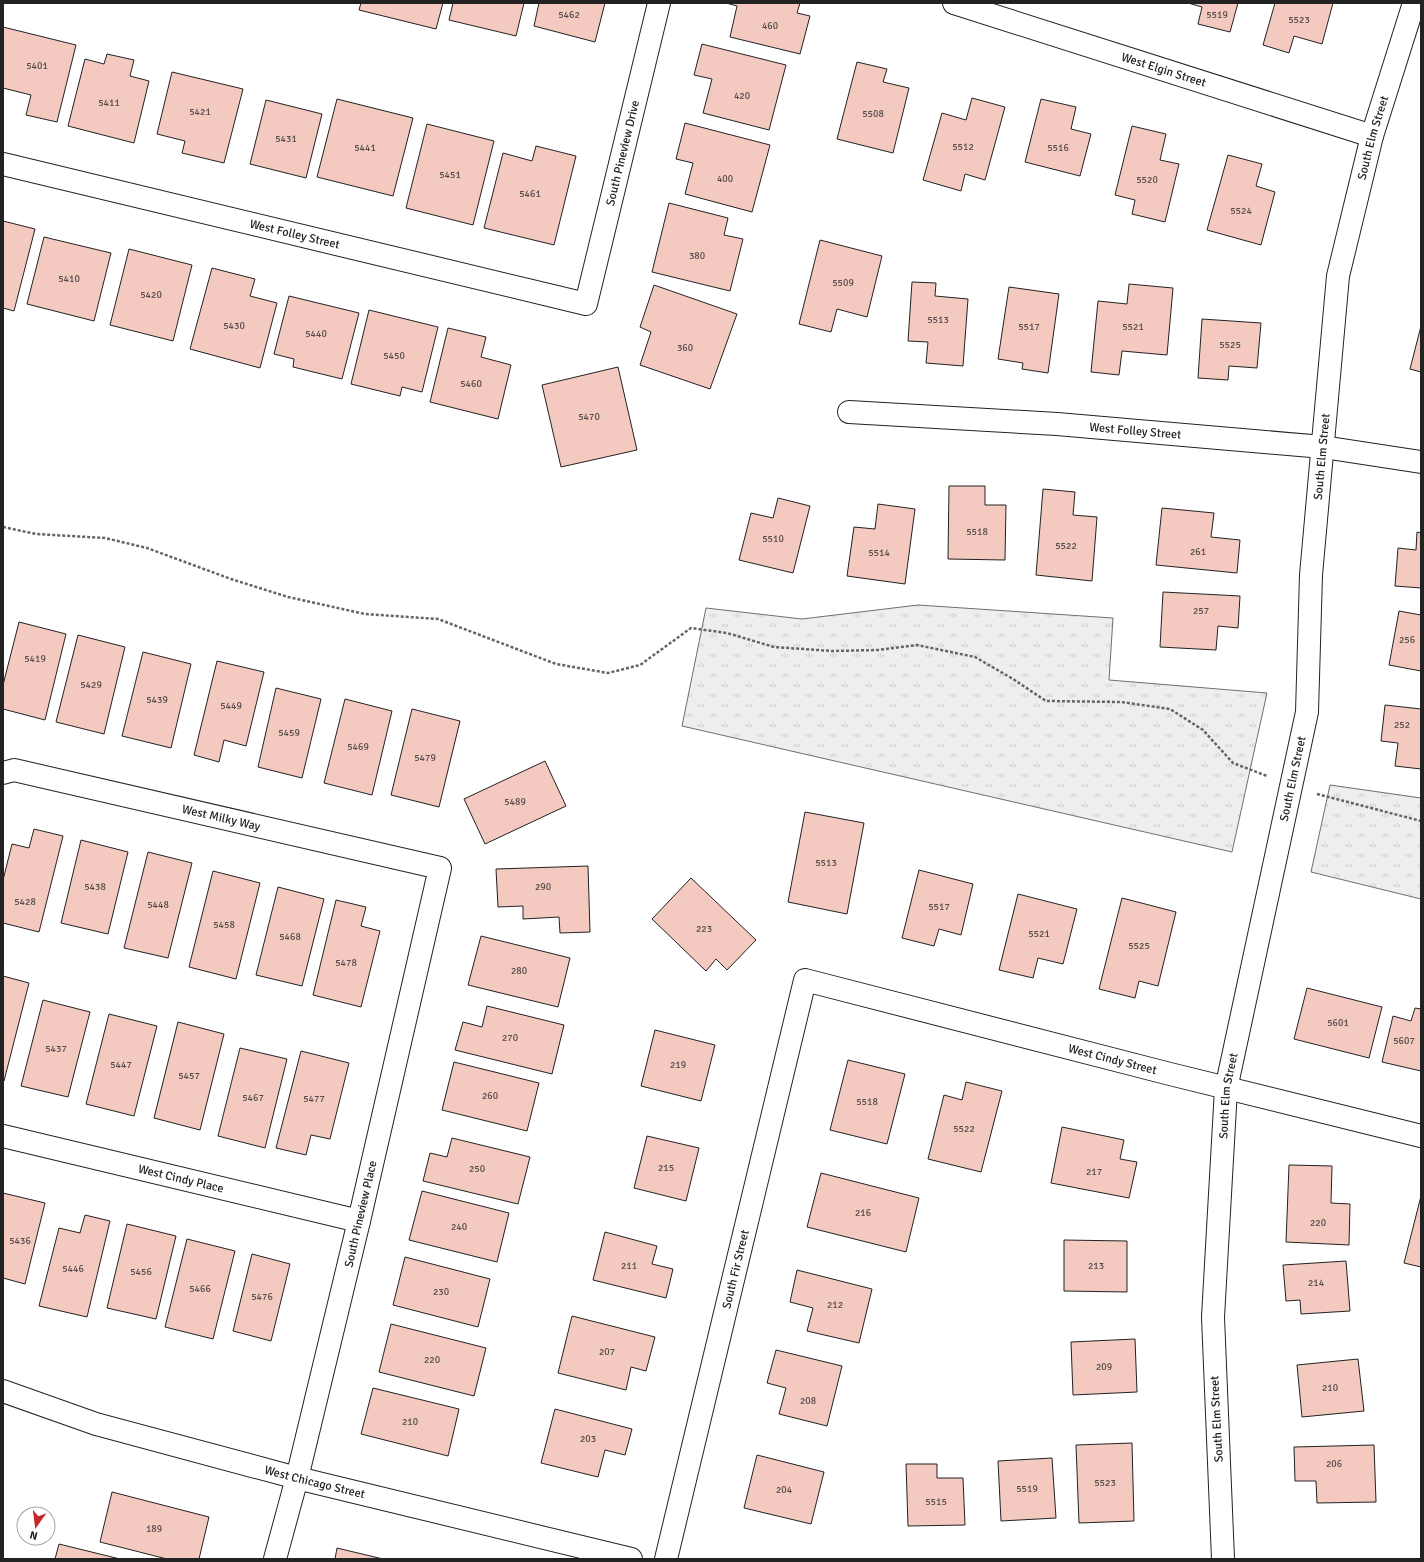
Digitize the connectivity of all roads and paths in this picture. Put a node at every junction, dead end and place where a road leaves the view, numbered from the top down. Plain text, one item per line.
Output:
1 (659, 3) edge
2 (954, 3) edge
3 (1414, 3) edge
4 (1372, 136) junction
5 (3, 164) edge
6 (586, 304) joint
7 (849, 412) dead end
8 (1323, 446) junction
9 (1421, 462) edge
10 (3, 527) edge
11 (3, 772) edge
12 (1291, 784) junction
13 (1421, 821) edge
14 (440, 868) joint
15 (805, 980) joint
16 (1226, 1088) junction
17 (3, 1136) edge
18 (1421, 1136) edge
19 (360, 1221) junction
20 (3, 1390) edge
21 (298, 1478) junction
22 (274, 1559) edge
23 (630, 1559) edge
24 (666, 1559) edge
25 (1224, 1559) edge

1 - 6 street, South Pineview Drive
2 - 4 street, West Elgin Street
3 - 4 street, South Elm Street
4 - 8 street, South Elm Street
5 - 6 street, West Folley Street
7 - 8 street, West Folley Street
8 - 9 street, West Folley Street
8 - 12 street, South Elm Street
10 - 12 path
11 - 14 street, West Milky Way
12 - 13 path
12 - 16 street, South Elm Street
14 - 19 street, South Pineview Place
15 - 16 street, West Cindy Street
15 - 24 street, South Fir Street
16 - 18 street, West Cindy Street
16 - 25 street, South Elm Street
17 - 19 street, West Cindy Place
19 - 21 street, South Pineview Place
20 - 21 street, West Chicago Street
21 - 22 street, South Pineview Place
21 - 23 street, West Chicago Street

